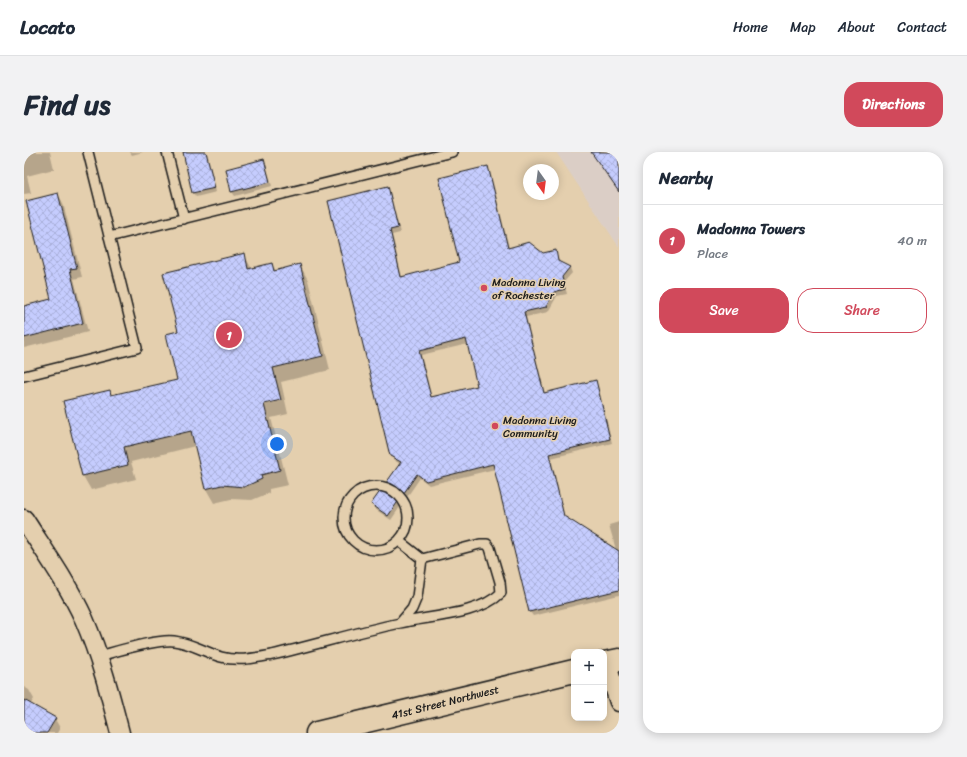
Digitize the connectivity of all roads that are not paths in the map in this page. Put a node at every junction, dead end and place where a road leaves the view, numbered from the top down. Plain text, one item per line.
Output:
1 (88, 152) edge
2 (167, 152) edge
3 (452, 152) edge
4 (184, 219) junction
5 (109, 237) junction
6 (24, 376) edge
7 (24, 519) edge
8 (399, 541) junction
9 (422, 559) junction
10 (401, 622) junction
11 (99, 656) junction
12 (610, 662) edge
13 (571, 671) edge
14 (619, 702) edge
15 (120, 733) edge
16 (317, 733) edge

1 - 5 lane
2 - 4 lane
3 - 4 lane
4 - 5 lane
5 - 6 lane
7 - 11 street
8 - 8 lane
8 - 9 lane
9 - 10 lane
9 - 10 lane
10 - 11 lane
11 - 15 street
12 - 14 street
13 - 16 main road, 41st Street Northwest

